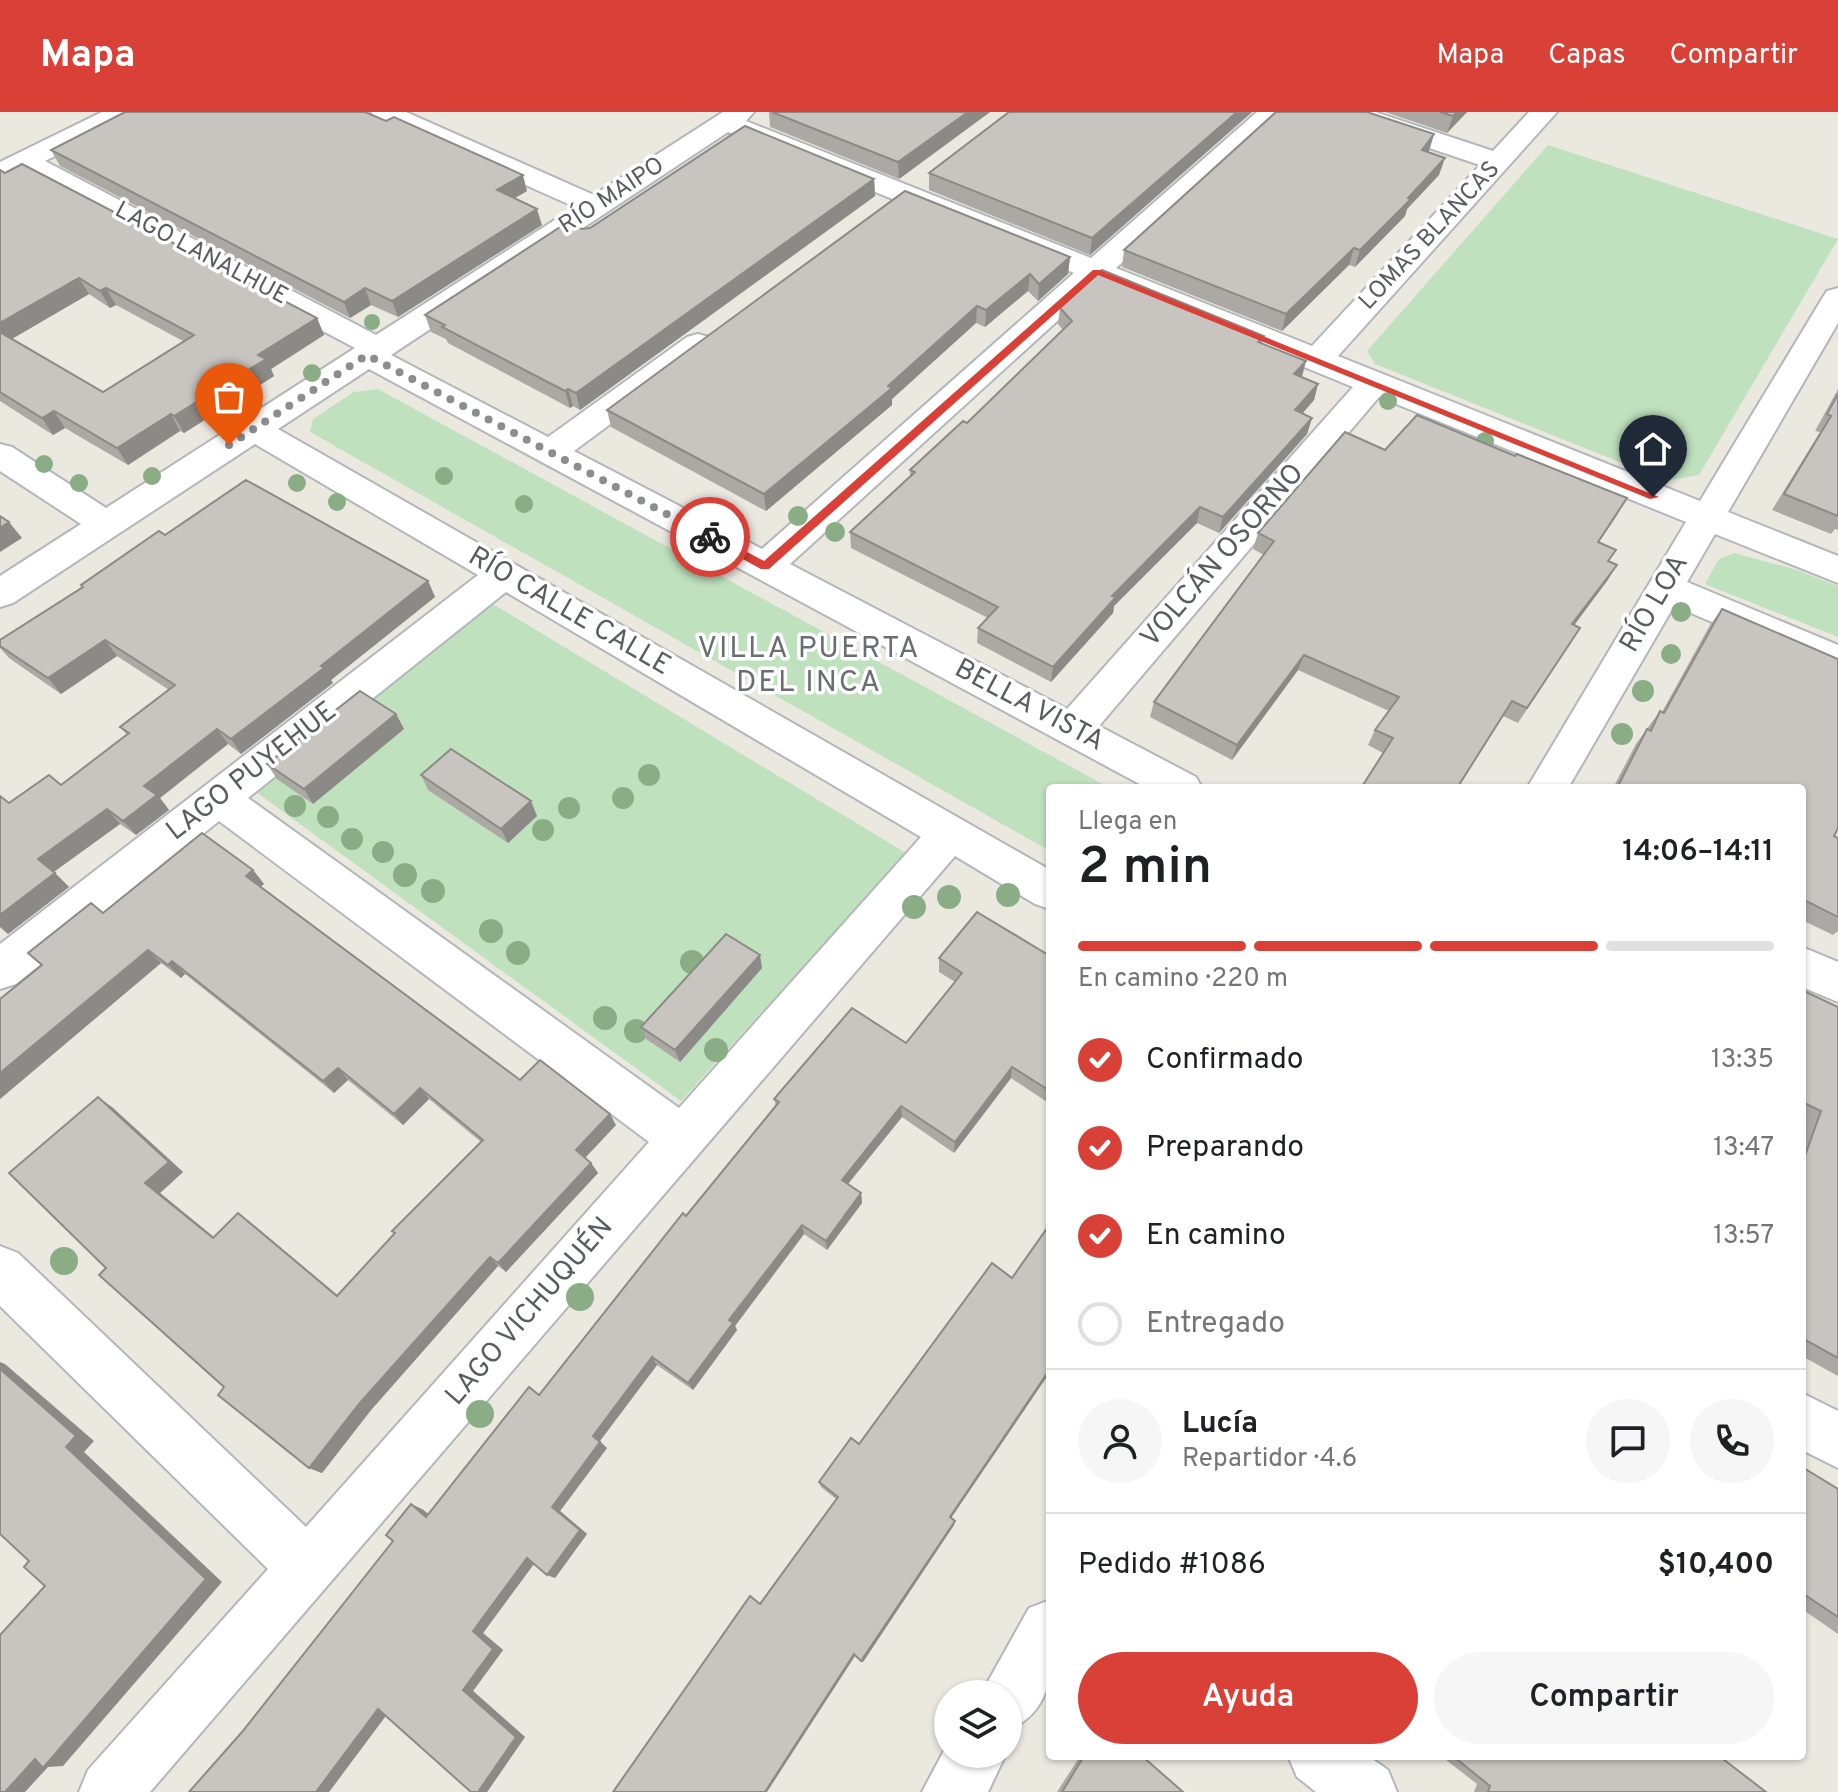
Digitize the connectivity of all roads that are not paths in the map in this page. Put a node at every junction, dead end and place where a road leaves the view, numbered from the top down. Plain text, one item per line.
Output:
1 (123, 112) edge
2 (384, 112) edge
3 (1273, 112) edge
4 (1349, 112) edge
5 (1544, 112) edge
6 (733, 117) edge
7 (1499, 162) junction
8 (12, 166) edge
9 (596, 206) junction
10 (1097, 272) junction
11 (1838, 297) edge
12 (728, 322) edge
13 (373, 352) junction
14 (1316, 361) junction
15 (1373, 384) junction
16 (254, 429) junction
17 (551, 451) junction
18 (0, 455) edge
19 (1706, 518) junction
20 (107, 525) junction
21 (765, 566) junction
22 (1838, 570) edge
23 (504, 574) junction
24 (1666, 588) junction
25 (0, 594) edge
26 (1838, 661) edge
27 (1073, 729) junction
28 (1175, 784) edge
29 (1549, 784) edge
30 (218, 798) junction
31 (950, 833) junction
32 (1046, 889) edge
33 (1806, 968) edge
34 (0, 970) edge
35 (1838, 983) edge
36 (682, 1138) junction
37 (0, 1271) edge
38 (1806, 1422) edge
39 (1838, 1441) edge
40 (307, 1567) junction
41 (1046, 1636) edge
42 (1020, 1680) edge
43 (1323, 1760) edge
44 (968, 1768) edge
45 (110, 1792) edge
46 (953, 1792) edge
47 (1366, 1792) edge

1 - 8 street
2 - 9 street
3 - 10 street
4 - 7 street
5 - 7 street, LOMAS BLANCAS
6 - 9 street, RÍO MAIPO
6 - 10 street
7 - 14 street, LOMAS BLANCAS
8 - 13 street, LAGO LANALHUE
9 - 13 street, RÍO MAIPO
10 - 14 street
10 - 21 street
11 - 19 street, RÍO LOA
12 - 17 street
13 - 16 street, RÍO MAIPO
13 - 17 street, BELLA VISTA
14 - 15 street
15 - 19 street
15 - 27 street, VOLCÁN OSORNO
16 - 20 street, RÍO MAIPO
16 - 23 street, RÍO CALLE CALLE
17 - 21 street, BELLA VISTA
18 - 20 street
19 - 22 street
19 - 24 street, RÍO LOA
20 - 25 street, RÍO MAIPO
21 - 27 street, BELLA VISTA
23 - 30 street, LAGO PUYEHUE
23 - 31 street, RÍO CALLE CALLE
24 - 26 street
24 - 29 street, RÍO LOA
27 - 28 street, BELLA VISTA
30 - 34 street, LAGO PUYEHUE
30 - 36 street
31 - 32 street, RÍO CALLE CALLE
31 - 36 street, LAGO VICHUQUÉN
33 - 35 street
36 - 40 street, LAGO VICHUQUÉN
37 - 40 street
38 - 39 street
40 - 45 street, LAGO VICHUQUÉN
41 - 42 street
43 - 47 street
44 - 46 street

